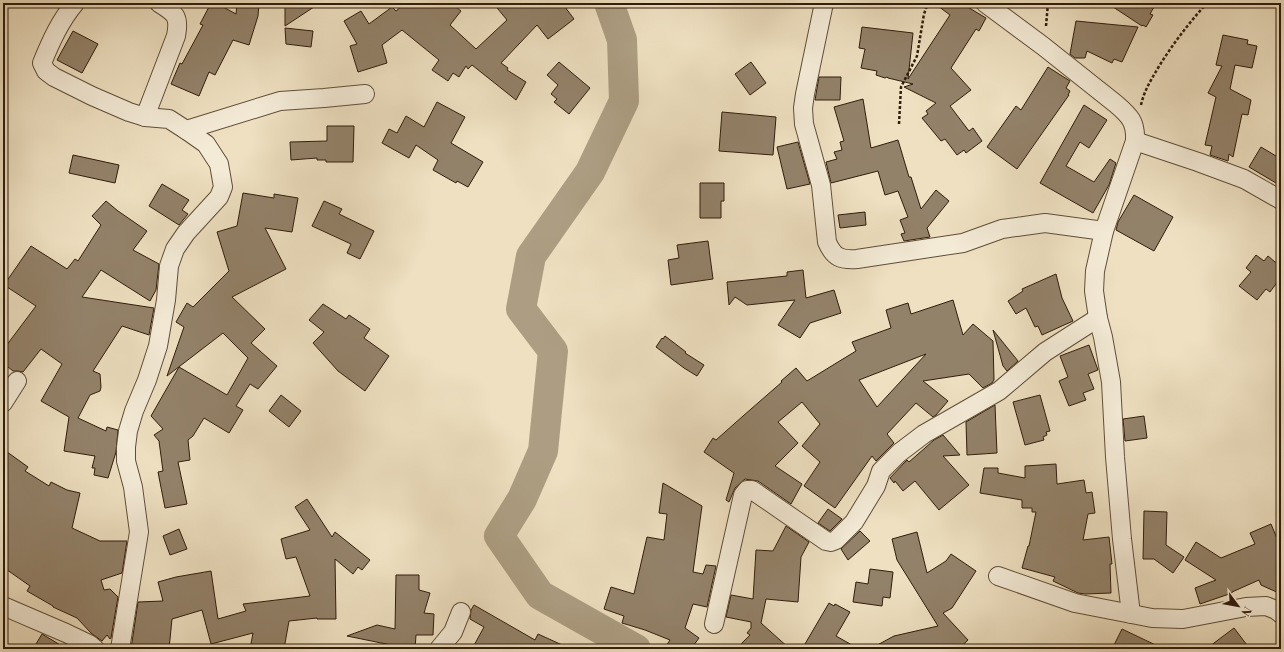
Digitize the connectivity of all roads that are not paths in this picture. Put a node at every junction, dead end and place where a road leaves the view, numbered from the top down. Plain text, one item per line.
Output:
1 (75, 3) edge
2 (160, 3) edge
3 (824, 3) edge
4 (985, 3) edge
5 (365, 94) dead end
6 (145, 117) junction
7 (186, 130) junction
8 (1135, 135) junction
9 (1281, 200) edge
10 (1104, 231) junction
11 (1098, 318) junction
12 (17, 382) dead end
13 (3, 403) edge
14 (998, 576) dead end
15 (3, 606) edge
16 (461, 612) dead end
17 (1131, 614) junction
18 (1281, 614) edge
19 (714, 624) dead end
20 (95, 649) edge
21 (120, 649) edge
22 (439, 649) edge

1 - 6 street
2 - 6 street
3 - 10 street
4 - 8 street
5 - 7 street
6 - 7 street
7 - 21 street
8 - 9 street
8 - 10 street
10 - 11 street
11 - 17 street
11 - 19 street
12 - 13 street
14 - 17 street
15 - 20 street
16 - 22 street
17 - 18 street

